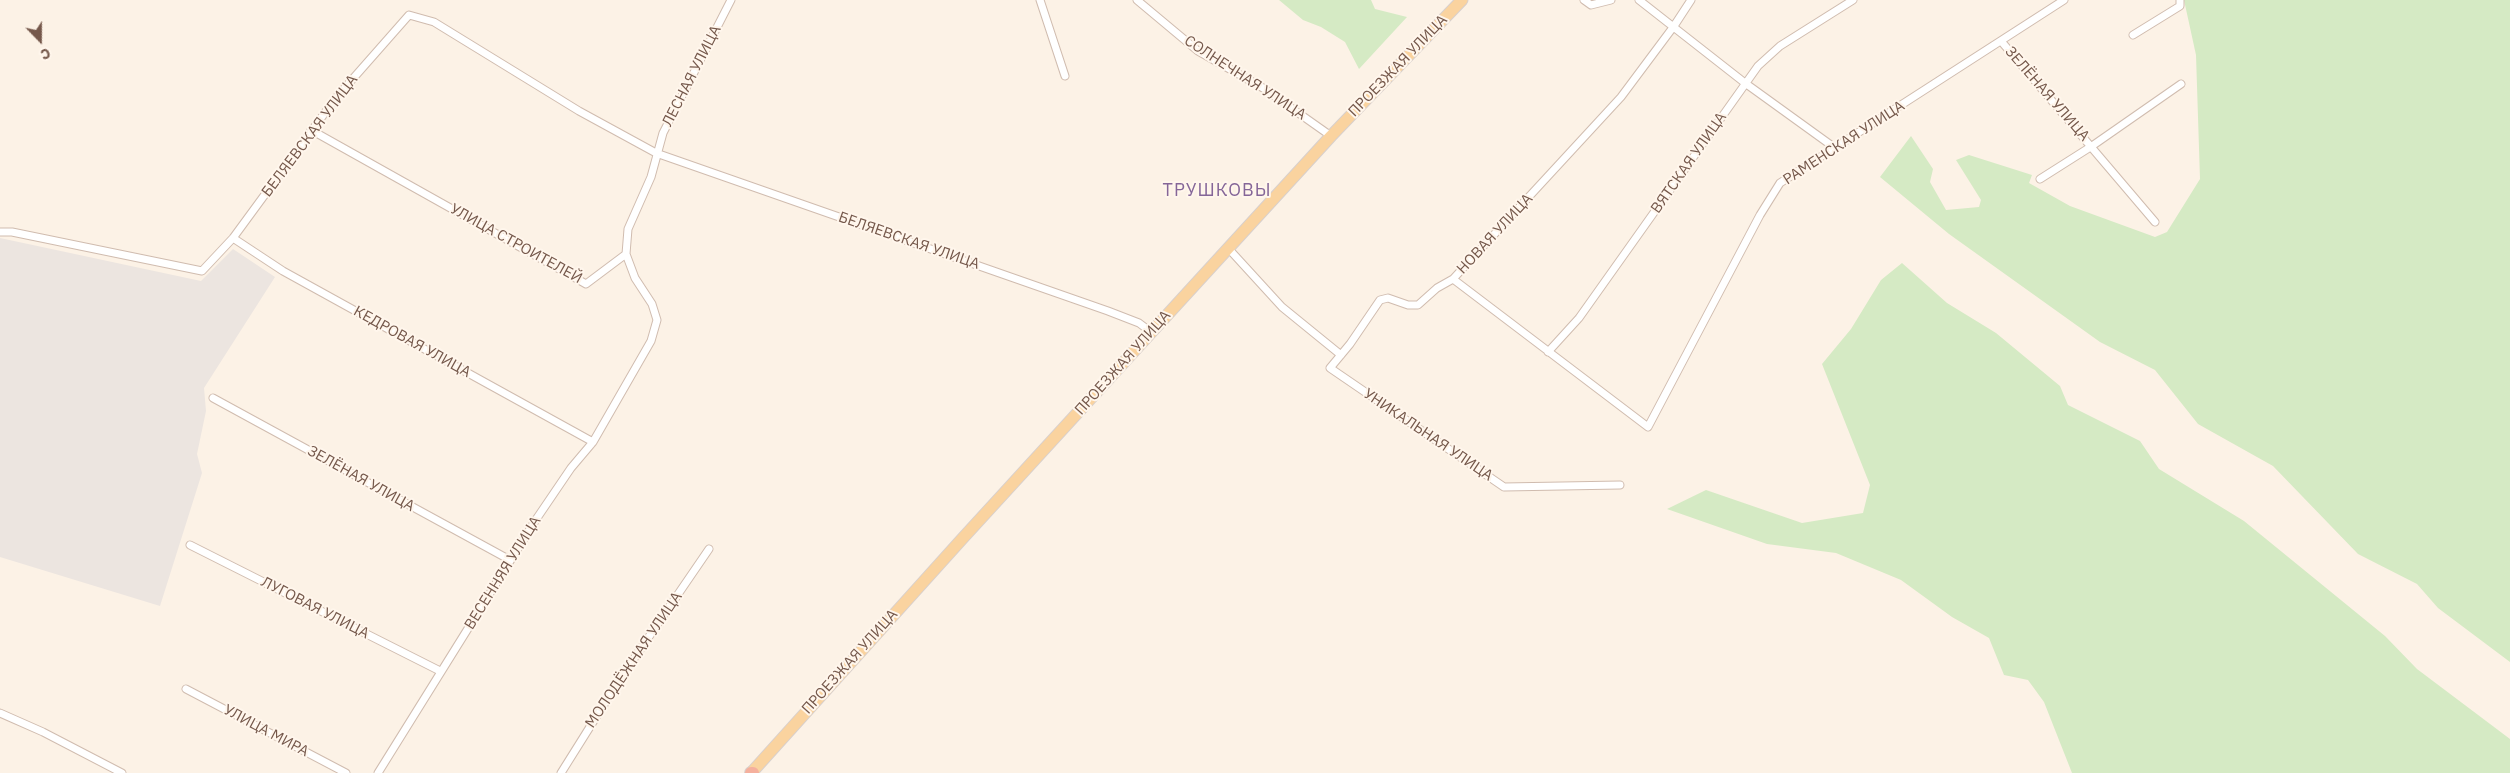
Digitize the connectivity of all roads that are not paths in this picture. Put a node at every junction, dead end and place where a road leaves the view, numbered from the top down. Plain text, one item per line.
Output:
1 (731, 0) edge
2 (1040, 0) edge
3 (1137, 0) edge
4 (1462, 0) edge
5 (1584, 0) edge
6 (1612, 0) edge
7 (1639, 0) edge
8 (1691, 0) edge
9 (1853, 0) edge
10 (2064, 0) edge
11 (2180, 0) edge
12 (1674, 26) junction
13 (2133, 35) dead end
14 (2001, 41) junction
15 (1065, 76) dead end
16 (1746, 83) junction
17 (2181, 84) dead end
18 (311, 130) junction
19 (1331, 136) junction
20 (2092, 146) junction
21 (1835, 148) junction
22 (656, 152) junction
23 (2040, 179) dead end
24 (2155, 222) dead end
25 (0, 232) edge
26 (233, 238) junction
27 (1228, 248) junction
28 (626, 254) junction
29 (1453, 279) junction
30 (1151, 332) junction
31 (1548, 352) junction
32 (1341, 355) junction
33 (212, 398) dead end
34 (1648, 427) joint
35 (593, 442) junction
36 (1620, 485) dead end
37 (190, 545) dead end
38 (709, 549) dead end
39 (510, 560) junction
40 (440, 671) junction
41 (186, 689) dead end
42 (0, 713) edge
43 (122, 773) edge
44 (346, 773) edge
45 (378, 773) edge
46 (561, 773) edge
47 (752, 773) edge

1 - 22 street, ЛЕСНАЯ УЛИЦА
2 - 15 street
3 - 19 street, СОЛНЕЧНАЯ УЛИЦА
4 - 19 main road, ПРОЕЗЖАЯ УЛИЦА
5 - 6 street
7 - 12 street
8 - 12 street, НОВАЯ УЛИЦА
9 - 16 street, ВЯТСКАЯ УЛИЦА
10 - 14 street, РАМЕНСКАЯ УЛИЦА
11 - 13 street
12 - 16 street
12 - 29 street, НОВАЯ УЛИЦА
14 - 20 street, ЗЕЛЁНАЯ УЛИЦА
14 - 21 street, РАМЕНСКАЯ УЛИЦА
16 - 21 street
16 - 31 street, ВЯТСКАЯ УЛИЦА
17 - 20 street, ЗЕЛЁНАЯ УЛИЦА
18 - 22 street, БЕЛЯЕВСКАЯ УЛИЦА
18 - 26 street, БЕЛЯЕВСКАЯ УЛИЦА
18 - 28 street, УЛИЦА СТРОИТЕЛЕЙ
19 - 27 main road, ПРОЕЗЖАЯ УЛИЦА
20 - 23 street, ЗЕЛЁНАЯ УЛИЦА
20 - 24 street, ЗЕЛЁНАЯ УЛИЦА
21 - 34 street, РАМЕНСКАЯ УЛИЦА
22 - 28 street, ЛЕСНАЯ УЛИЦА
22 - 30 street, БЕЛЯЕВСКАЯ УЛИЦА
25 - 26 street, БЕЛЯЕВСКАЯ УЛИЦА
26 - 35 street, КЕДРОВАЯ УЛИЦА
27 - 30 main road, ПРОЕЗЖАЯ УЛИЦА
27 - 32 street
28 - 35 street, ВЕСЕННЯЯ УЛИЦА
29 - 31 street, НОВАЯ УЛИЦА
29 - 32 street
30 - 47 main road, ПРОЕЗЖАЯ УЛИЦА
31 - 34 street, НОВАЯ УЛИЦА
32 - 36 street, УНИКАЛЬНАЯ УЛИЦА
33 - 39 street, ЗЕЛЁНАЯ УЛИЦА
35 - 39 street, ВЕСЕННЯЯ УЛИЦА
37 - 40 street, ЛУГОВАЯ УЛИЦА
38 - 46 street, МОЛОДЁЖНАЯ УЛИЦА
39 - 40 street, ВЕСЕННЯЯ УЛИЦА
40 - 45 street, ВЕСЕННЯЯ УЛИЦА
41 - 44 street, УЛИЦА МИРА
42 - 43 street

